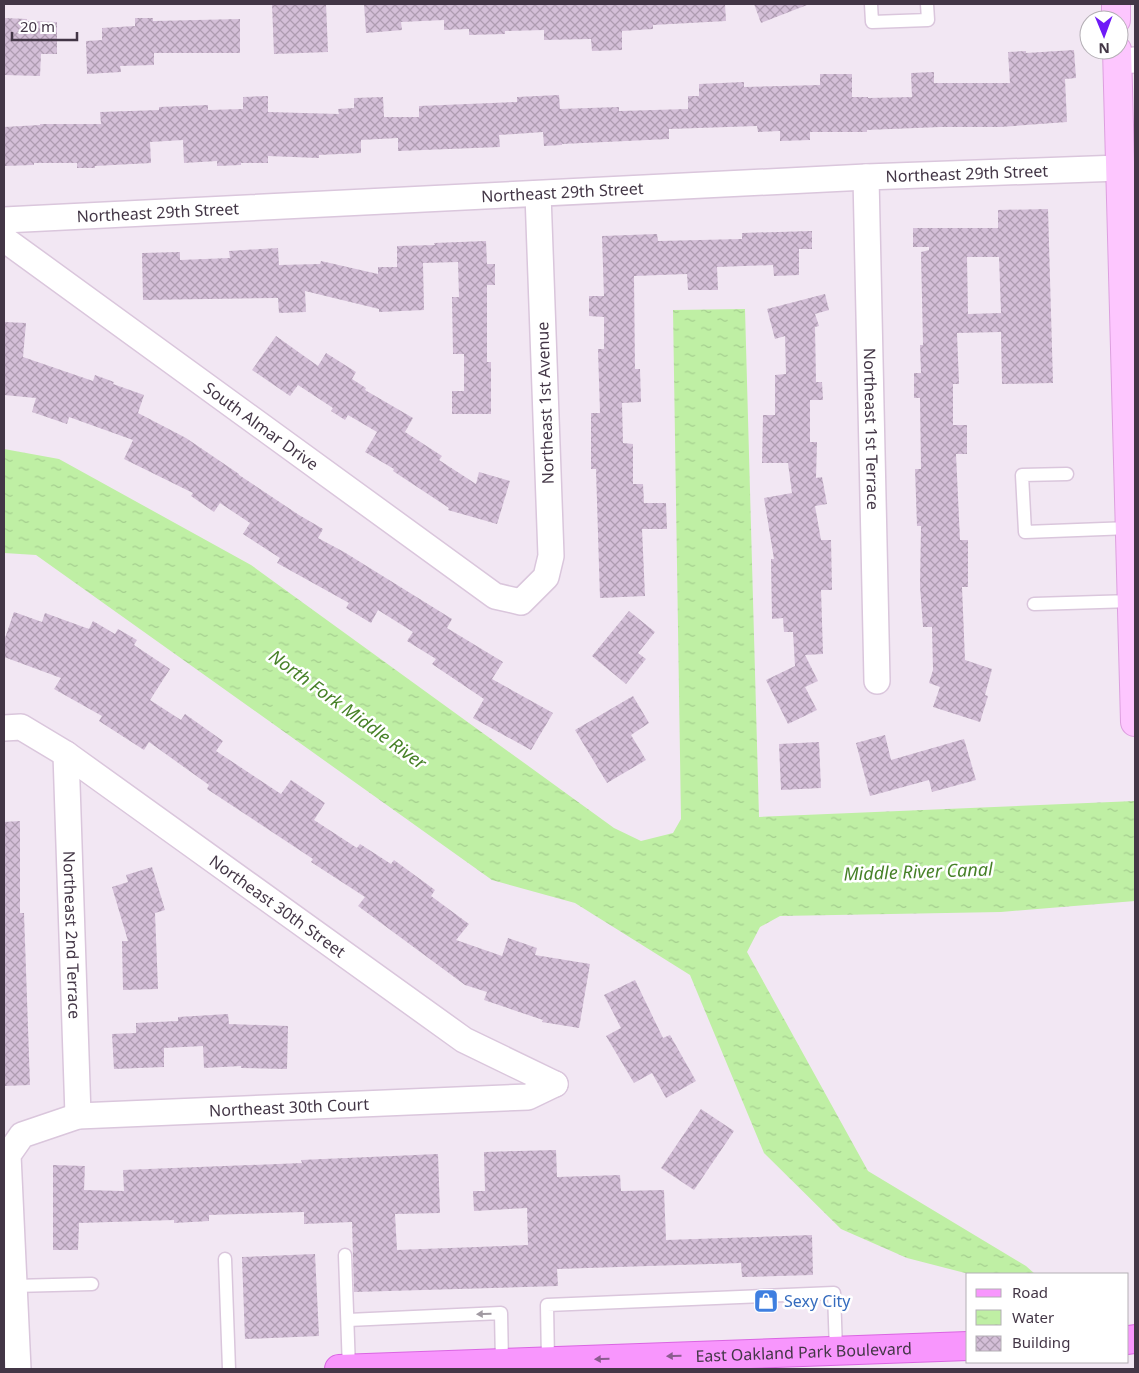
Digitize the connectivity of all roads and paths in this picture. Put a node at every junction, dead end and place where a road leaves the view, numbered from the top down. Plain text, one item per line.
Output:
1 (871, 4) edge
2 (927, 4) edge
3 (1123, 60) edge
4 (866, 177) junction
5 (1125, 183) edge
6 (538, 194) junction
7 (4, 220) edge
8 (4, 240) edge
9 (1129, 275) edge
10 (1130, 336) edge
11 (1067, 474) dead end
12 (1132, 491) edge
13 (1130, 528) junction
14 (1132, 601) junction
15 (521, 602) joint
16 (1034, 604) dead end
17 (1134, 660) edge
18 (877, 681) dead end
19 (1135, 712) edge
20 (1135, 722) edge
21 (4, 728) edge
22 (66, 754) junction
23 (555, 1084) joint
24 (78, 1116) junction
25 (345, 1255) dead end
26 (225, 1259) dead end
27 (92, 1284) dead end
28 (14, 1286) junction
29 (348, 1320) junction
30 (10, 1324) edge
31 (966, 1346) edge
32 (836, 1350) junction
33 (502, 1362) junction
34 (556, 1363) edge
35 (18, 1369) edge
36 (229, 1369) edge
37 (339, 1369) edge
38 (349, 1369) edge

1 - 2 lane
3 - 5 main road
4 - 5 street, Northeast 29th Street
4 - 6 street, Northeast 29th Street
4 - 18 street, Northeast 1st Terrace
5 - 9 main road
6 - 7 street, Northeast 29th Street
6 - 15 street, Northeast 1st Avenue
8 - 15 street, South Almar Drive
9 - 10 main road
10 - 12 main road
11 - 13 lane
12 - 13 main road
13 - 14 main road
14 - 16 lane
14 - 17 main road
17 - 19 main road
19 - 20 main road
21 - 22 street, Northeast 30th Street
22 - 23 street, Northeast 30th Street
22 - 24 street, Northeast 2nd Terrace
23 - 24 street, Northeast 30th Court
24 - 28 street, Northeast 30th Court
25 - 29 lane
26 - 36 lane
27 - 28 lane
28 - 30 street
33 -> 29 lane
29 - 38 lane
30 - 35 street
31 - 32 main road, East Oakland Park Boulevard
32 -> 34 main road, East Oakland Park Boulevard
32 - 34 lane
33 - 34 main road, East Oakland Park Boulevard
33 - 38 main road, East Oakland Park Boulevard
37 - 38 main road, East Oakland Park Boulevard

